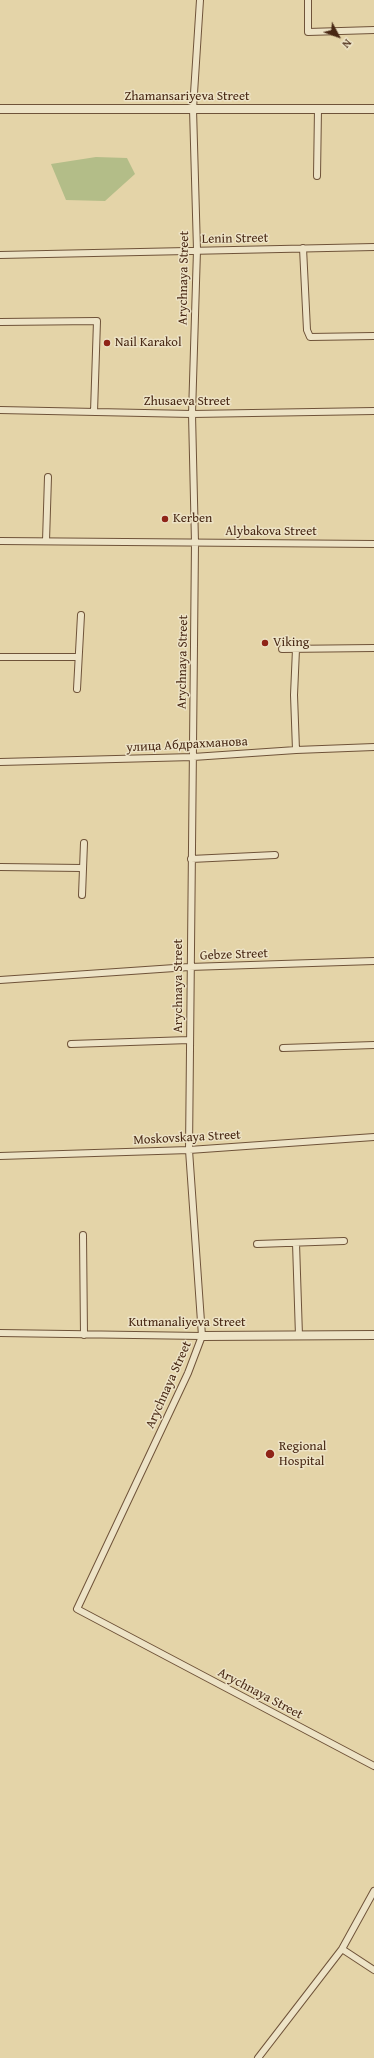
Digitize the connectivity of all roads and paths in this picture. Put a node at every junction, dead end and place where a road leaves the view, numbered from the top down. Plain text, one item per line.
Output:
1 (200, 0) edge
2 (308, 0) edge
3 (374, 30) edge
4 (0, 109) edge
5 (192, 109) junction
6 (318, 109) junction
7 (374, 109) edge
8 (317, 176) dead end
9 (374, 247) edge
10 (303, 248) junction
11 (197, 250) junction
12 (0, 255) edge
13 (0, 322) edge
14 (374, 336) edge
15 (0, 410) edge
16 (374, 411) edge
17 (94, 412) junction
18 (192, 414) junction
19 (48, 476) dead end
20 (0, 541) edge
21 (46, 541) junction
22 (195, 543) junction
23 (374, 544) edge
24 (81, 615) dead end
25 (374, 648) edge
26 (282, 649) dead end
27 (296, 649) junction
28 (0, 657) edge
29 (78, 657) junction
30 (77, 689) dead end
31 (374, 747) edge
32 (296, 750) junction
33 (193, 757) junction
34 (0, 762) edge
35 (84, 843) dead end
36 (275, 855) dead end
37 (191, 859) junction
38 (0, 867) edge
39 (82, 868) junction
40 (82, 895) dead end
41 (374, 961) edge
42 (189, 968) junction
43 (0, 980) edge
44 (189, 1040) junction
45 (71, 1044) dead end
46 (374, 1045) edge
47 (283, 1048) dead end
48 (374, 1137) edge
49 (189, 1150) junction
50 (0, 1156) edge
51 (83, 1235) dead end
52 (344, 1241) dead end
53 (296, 1243) junction
54 (257, 1244) dead end
55 (0, 1333) edge
56 (84, 1335) junction
57 (374, 1335) edge
58 (202, 1336) junction
59 (299, 1336) junction
60 (374, 1766) edge
61 (374, 1891) edge
62 (342, 1949) junction
63 (374, 1970) edge
64 (258, 2058) edge

1 - 5 street, Arychnaya Street
2 - 3 street
4 - 5 street, Zhamansariyeva Street
5 - 6 street, Zhamansariyeva Street
5 - 11 street, Arychnaya Street
6 - 7 street, Zhamansariyeva Street
6 - 8 street
9 - 10 street, Lenin Street
10 - 11 street, Lenin Street
10 - 14 street
11 - 12 street, Lenin Street
11 - 18 street, Arychnaya Street
13 - 17 street
15 - 17 street, Zhusaeva Street
16 - 18 street, Zhusaeva Street
17 - 18 street, Zhusaeva Street
18 - 22 street, Arychnaya Street
19 - 21 street
20 - 21 street, Alybakova Street
21 - 22 street, Alybakova Street
22 - 23 street, Alybakova Street
22 - 33 street, Arychnaya Street
24 - 29 street
25 - 27 street
26 - 27 street
27 - 32 street
28 - 29 street
29 - 30 street
31 - 32 street, улица Абдрахманова
32 - 33 street, улица Абдрахманова
33 - 34 street, улица Абдрахманова
33 - 37 street, Arychnaya Street
35 - 39 street
36 - 37 street
37 - 42 street, Arychnaya Street
38 - 39 street
39 - 40 street
41 - 42 street, Gebze Street
42 - 43 street, Gebze Street
42 - 44 street, Arychnaya Street
44 - 45 street
44 - 49 street, Arychnaya Street
46 - 47 street
48 - 49 street, Moskovskaya Street
49 - 50 street, Moskovskaya Street
49 - 58 street, Arychnaya Street
51 - 56 street
52 - 53 street
53 - 54 street
53 - 59 street
55 - 56 street, Kutmanaliyeva Street
56 - 58 street, Kutmanaliyeva Street
57 - 59 street, Kutmanaliyeva Street
58 - 59 street, Kutmanaliyeva Street
58 - 60 street, Arychnaya Street
61 - 62 street
62 - 63 street
62 - 64 street

